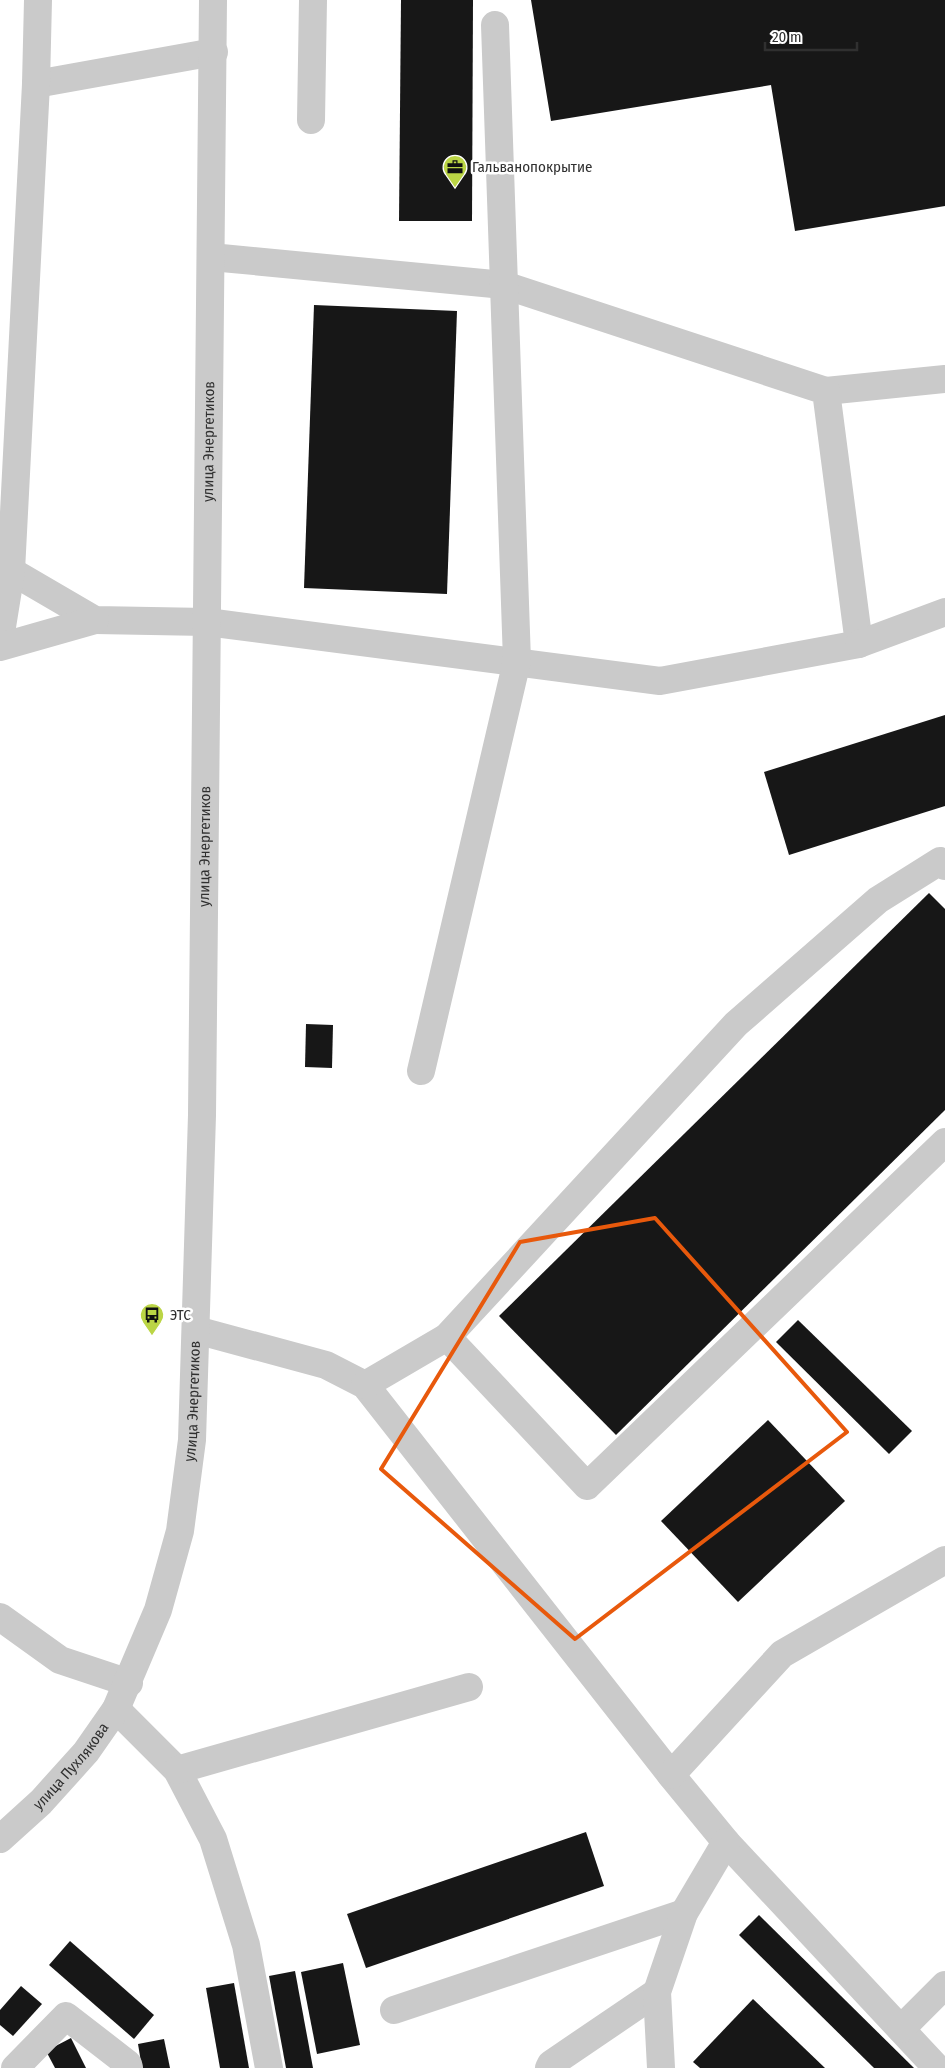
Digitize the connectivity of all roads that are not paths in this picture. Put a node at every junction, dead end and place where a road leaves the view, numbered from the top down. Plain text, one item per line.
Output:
1 (38, 0) edge
2 (213, 0) edge
3 (313, 0) edge
4 (495, 25) dead end
5 (214, 52) junction
6 (36, 84) junction
7 (311, 120) dead end
8 (211, 257) junction
9 (504, 285) junction
10 (945, 379) edge
11 (826, 391) junction
12 (11, 571) junction
13 (945, 612) edge
14 (95, 620) junction
15 (207, 622) junction
16 (0, 639) edge
17 (859, 644) junction
18 (0, 647) edge
19 (517, 661) junction
20 (945, 866) edge
21 (421, 1071) dead end
22 (945, 1142) edge
23 (196, 1330) junction
24 (447, 1337) junction
25 (365, 1385) junction
26 (945, 1560) edge
27 (0, 1616) edge
28 (129, 1683) junction
29 (469, 1687) dead end
30 (116, 1709) junction
31 (177, 1770) junction
32 (671, 1775) junction
33 (0, 1839) edge
34 (726, 1842) junction
35 (684, 1914) junction
36 (945, 1985) edge
37 (657, 1992) junction
38 (394, 2010) dead end
39 (902, 2029) junction
40 (15, 2068) edge
41 (128, 2068) edge
42 (269, 2068) edge
43 (549, 2068) edge
44 (661, 2068) edge
45 (938, 2068) edge

1 - 6 street
2 - 5 street, улица Энергетиков
3 - 7 street
4 - 9 street
5 - 6 street
5 - 8 street, улица Энергетиков
6 - 12 street
8 - 9 street
8 - 15 street, улица Энергетиков
9 - 11 street
9 - 19 street
10 - 11 street
11 - 17 street
12 - 14 street
12 - 16 street
13 - 17 street
14 - 15 street
14 - 18 street
15 - 19 street
15 - 23 street, улица Энергетиков
17 - 19 street
19 - 21 street
20 - 24 street
22 - 24 street
23 - 25 street
23 - 28 street, улица Энергетиков
24 - 25 street
25 - 32 street
26 - 32 street
27 - 28 street
28 - 30 street, улица Пухлякова
29 - 31 street
30 - 31 street
30 - 33 street, улица Пухлякова
31 - 42 street
32 - 34 street
34 - 35 street
34 - 39 street
35 - 37 street
35 - 38 street
36 - 39 street
37 - 43 street
37 - 44 street
39 - 45 street
40 - 41 street

